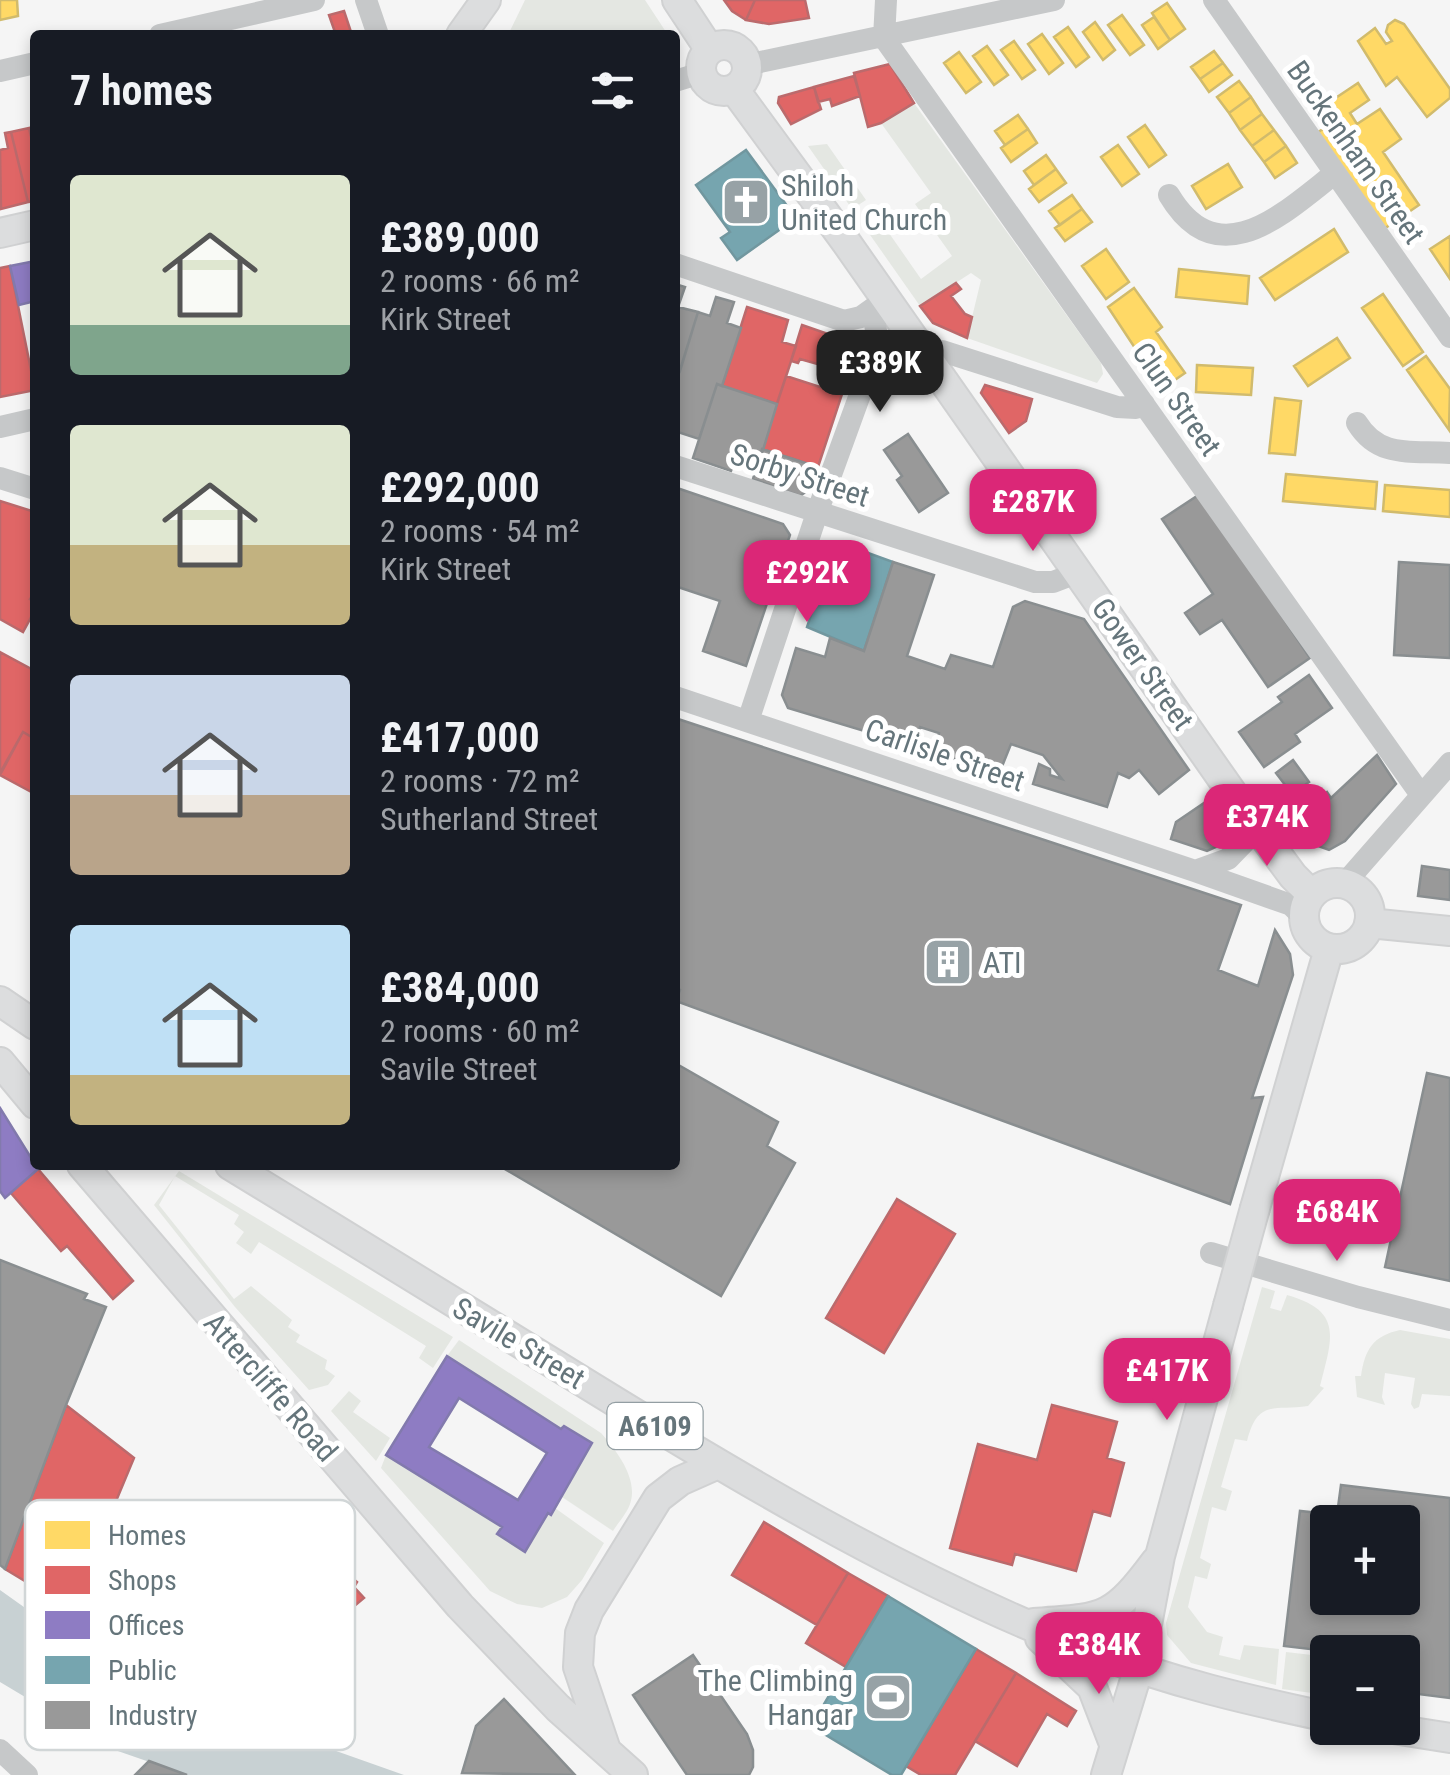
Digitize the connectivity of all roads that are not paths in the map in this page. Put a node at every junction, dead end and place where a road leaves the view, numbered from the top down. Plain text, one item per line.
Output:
1 (314, 0) edge
2 (366, 0) edge
3 (486, 0) edge
4 (676, 0) edge
5 (886, 0) edge
6 (1054, 0) edge
7 (1214, 0) edge
8 (182, 30) edge
9 (376, 30) edge
10 (465, 30) edge
11 (884, 38) junction
12 (30, 65) edge
13 (695, 68) edge
14 (0, 72) edge
15 (740, 76) junction
16 (1334, 174) junction
17 (1169, 195) dead end
18 (30, 226) edge
19 (0, 233) edge
20 (680, 266) edge
21 (880, 304) junction
22 (1450, 337) edge
23 (928, 360) junction
24 (1144, 404) junction
25 (30, 420) edge
26 (1358, 423) dead end
27 (0, 426) edge
28 (1450, 453) edge
29 (680, 468) edge
30 (0, 478) edge
31 (30, 487) edge
32 (816, 512) junction
33 (1079, 572) junction
34 (680, 699) edge
35 (748, 721) junction
36 (1439, 780) edge
37 (1258, 828) junction
38 (1195, 871) junction
39 (1345, 883) junction
40 (1307, 906) junction
41 (1369, 923) junction
42 (1450, 931) edge
43 (1329, 948) junction
44 (0, 1001) edge
45 (30, 1022) edge
46 (0, 1062) edge
47 (30, 1098) edge
48 (238, 1170) edge
49 (99, 1176) edge
50 (1211, 1253) dead end
51 (1450, 1320) edge
52 (716, 1466) junction
53 (1160, 1556) junction
54 (1024, 1624) junction
55 (1139, 1668) junction
56 (1310, 1713) edge
57 (1420, 1733) edge
58 (1450, 1738) edge
59 (1114, 1744) junction
60 (0, 1750) edge
61 (607, 1753) junction
62 (28, 1775) edge
63 (633, 1775) edge
64 (1106, 1775) edge

1 - 8 street
2 - 9 street
3 - 10 main road
4 - 13 main road
5 - 11 street
6 - 11 street
7 - 16 street, Buckenham Street
11 - 15 street
11 - 24 street, Clun Street
12 - 14 street
13 - 15 main road
13 - 15 main road
15 - 21 main road, Gower Street
16 - 17 street
16 - 22 street, Buckenham Street
18 - 19 main road
20 - 21 street
21 - 23 main road, Gower Street
21 - 32 street
23 - 24 street
23 - 33 main road, Gower Street
24 - 36 street, Clun Street
25 - 27 street
26 - 28 street
29 - 32 street, Sorby Street
30 - 31 street
32 - 33 street, Sorby Street
32 - 35 street
33 - 37 main road, Gower Street
34 - 35 street, Carlisle Street
35 - 38 street, Carlisle Street
36 - 39 street
37 - 38 street
37 - 40 main road, Gower Street
38 - 40 street, Carlisle Street
39 - 40 main road
39 - 41 main road
40 - 43 main road
41 - 42 main road
41 - 43 main road
43 - 53 main road, bridge
44 - 45 main road
46 - 47 main road
48 - 52 main road, Savile Street / A6109
49 - 61 main road, Attercliffe Road
50 - 51 street
52 - 54 main road, Savile Street / A6109
52 - 61 main road
53 - 54 main road
53 - 55 main road
54 - 55 main road, Savile Street / A6109
54 - 59 main road, Savile Street / A6109
55 - 56 main road, A6109
55 - 59 main road
57 - 58 main road
59 - 64 main road
60 - 62 street
61 - 63 main road, Attercliffe Road

